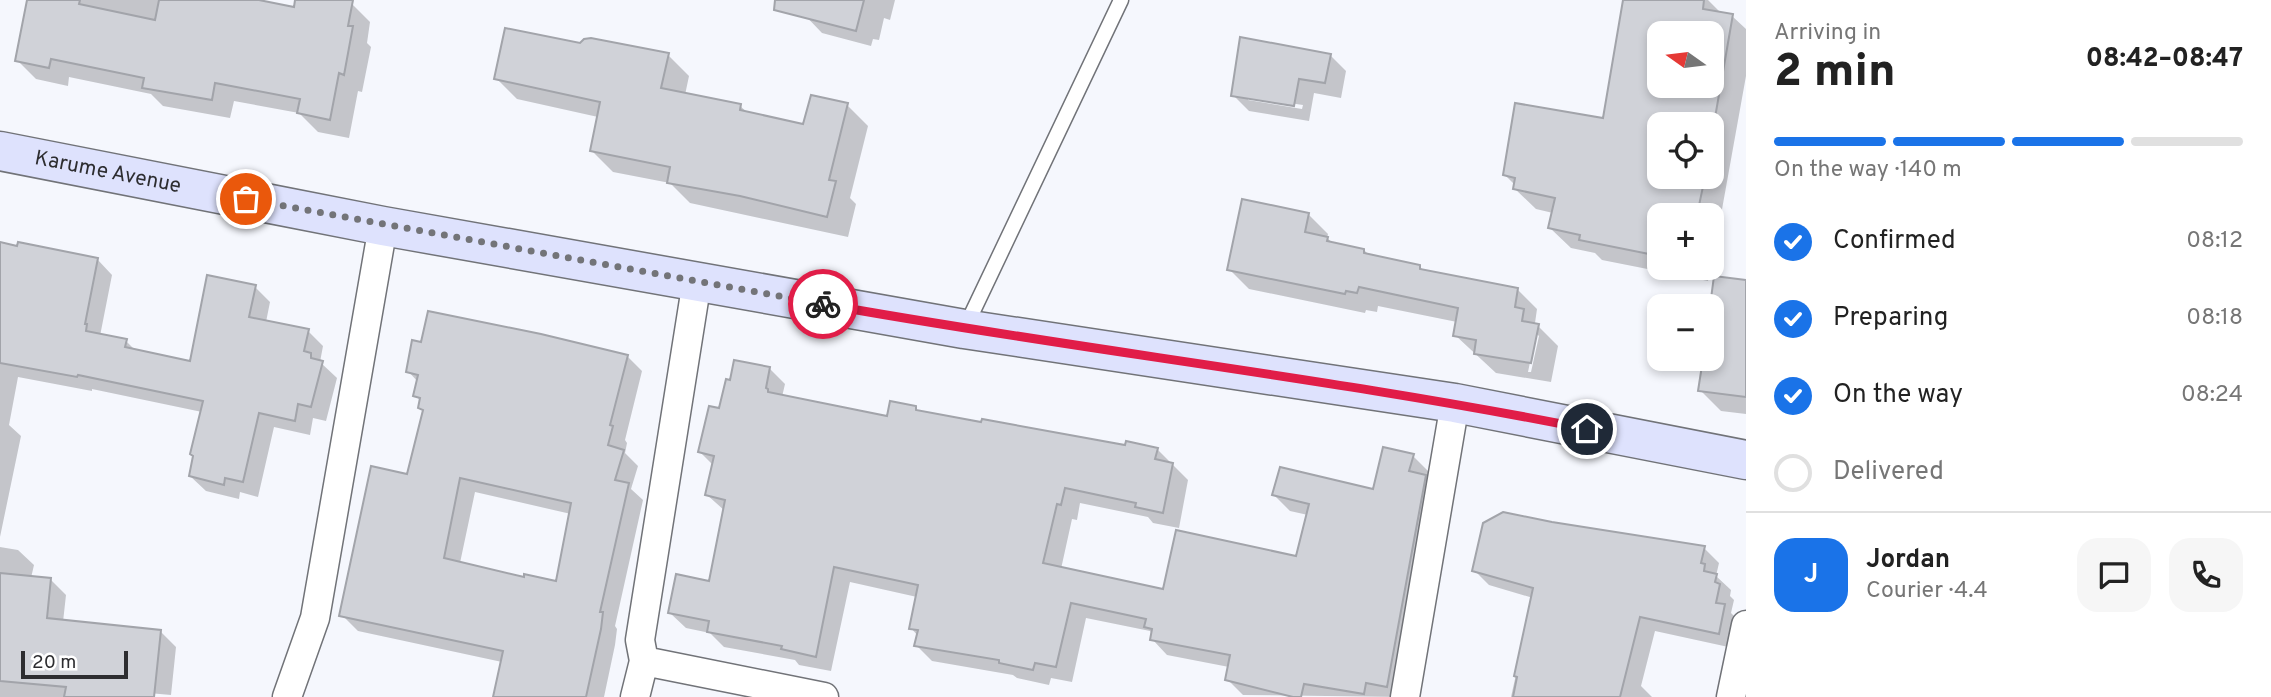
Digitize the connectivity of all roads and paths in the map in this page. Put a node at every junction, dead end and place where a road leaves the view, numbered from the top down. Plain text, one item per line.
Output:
1 (1121, 0) edge
2 (0, 151) edge
3 (383, 226) junction
4 (697, 281) junction
5 (964, 329) junction
6 (1455, 402) junction
7 (1746, 460) edge
8 (1746, 625) edge
9 (644, 661) junction
10 (287, 697) edge
11 (635, 697) edge
12 (824, 697) edge
13 (1405, 697) edge
14 (1731, 697) edge

1 - 5 lane
2 - 3 main road, Karume Avenue
3 - 4 main road, Karume Avenue
3 - 10 street
4 - 5 main road, Karume Avenue
4 - 9 street
5 - 6 main road, Karume Avenue
6 - 7 main road, Karume Avenue
6 - 13 street
8 - 14 street
9 - 11 street
9 - 12 street

